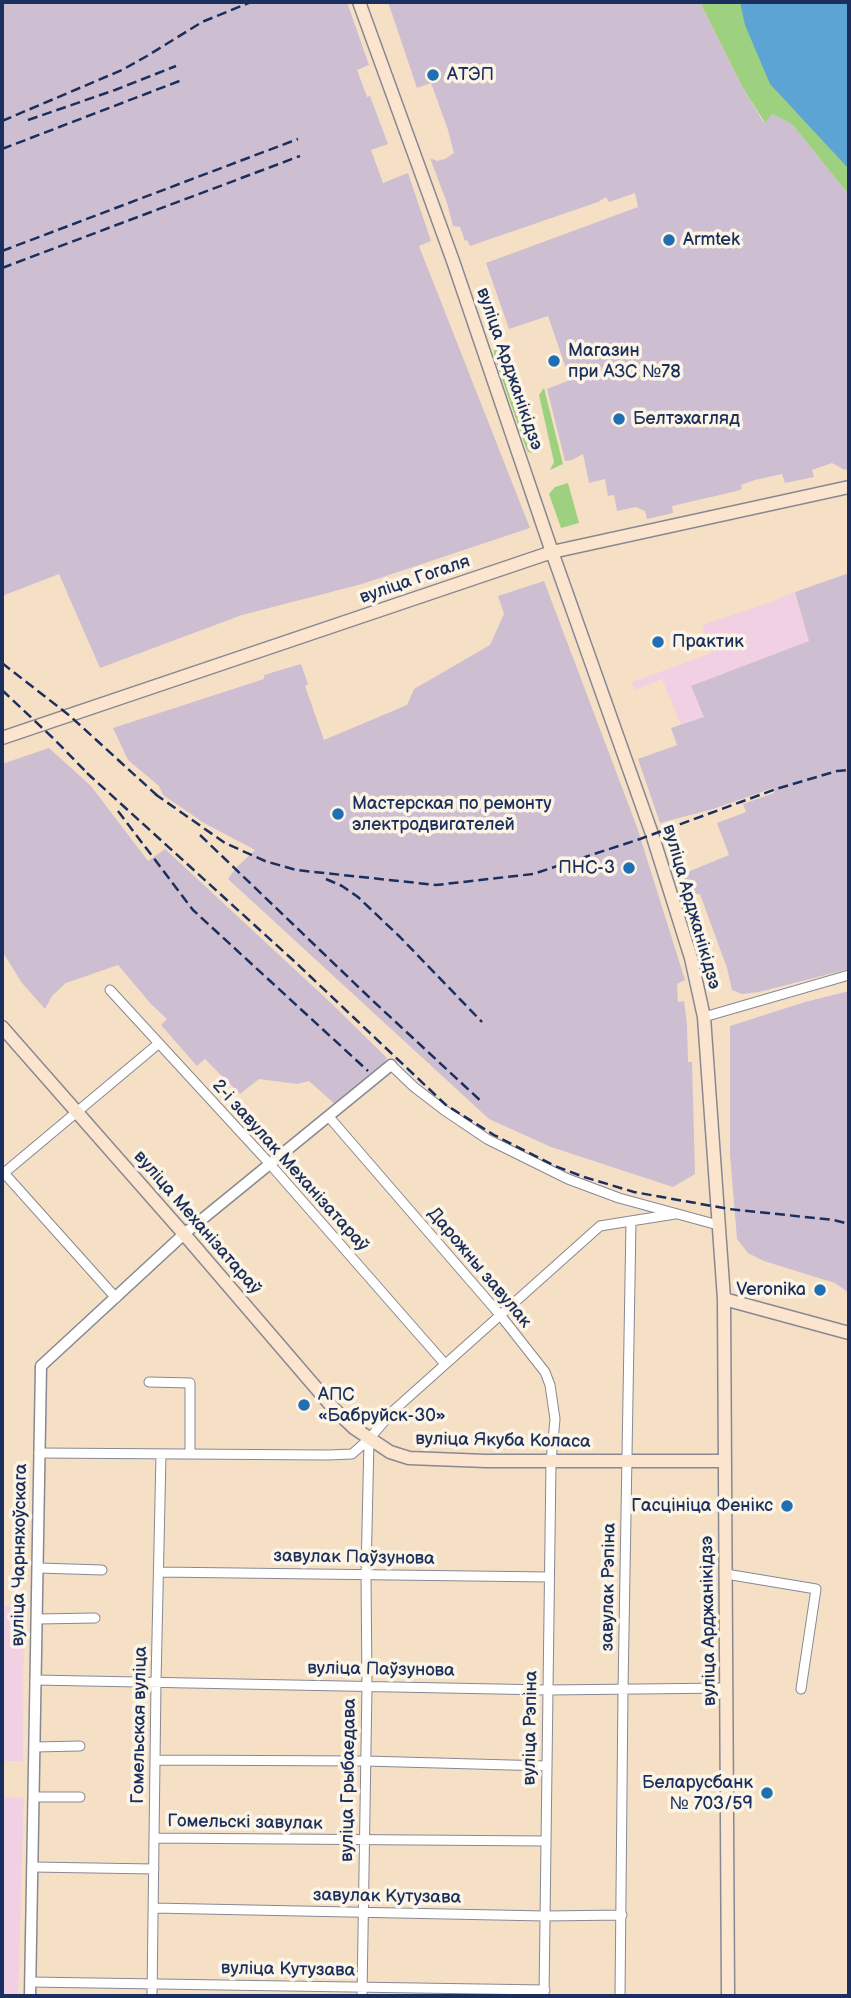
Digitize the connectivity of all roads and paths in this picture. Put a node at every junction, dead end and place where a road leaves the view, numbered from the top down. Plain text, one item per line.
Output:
1 (359, 2) edge
2 (849, 487) edge
3 (552, 552) junction
4 (2, 738) edge
5 (849, 975) edge
6 (110, 990) dead end
7 (705, 1017) junction
8 (2, 1027) edge
9 (158, 1044) junction
10 (391, 1065) joint
11 (76, 1113) junction
12 (329, 1117) junction
13 (269, 1163) junction
14 (674, 1214) junction
15 (631, 1221) junction
16 (718, 1225) junction
17 (184, 1234) junction
18 (116, 1298) junction
19 (724, 1298) junction
20 (501, 1316) junction
21 (849, 1333) edge
22 (445, 1364) junction
23 (149, 1382) dead end
24 (369, 1439) junction
25 (39, 1453) junction
26 (161, 1454) junction
27 (190, 1454) junction
28 (551, 1461) junction
29 (626, 1461) junction
30 (724, 1461) junction
31 (39, 1568) junction
32 (102, 1570) dead end
33 (159, 1572) junction
34 (366, 1574) junction
35 (726, 1574) junction
36 (549, 1577) junction
37 (94, 1618) dead end
38 (38, 1619) junction
39 (35, 1680) junction
40 (156, 1684) junction
41 (367, 1686) junction
42 (727, 1688) junction
43 (802, 1689) dead end
44 (548, 1690) junction
45 (623, 1690) junction
46 (80, 1746) dead end
47 (34, 1747) junction
48 (155, 1760) junction
49 (365, 1761) junction
50 (547, 1766) junction
51 (34, 1797) junction
52 (80, 1797) dead end
53 (155, 1838) junction
54 (364, 1840) junction
55 (545, 1841) junction
56 (32, 1867) junction
57 (153, 1869) junction
58 (153, 1909) junction
59 (363, 1912) junction
60 (621, 1915) junction
61 (545, 1916) junction
62 (30, 1982) junction
63 (152, 1983) junction
64 (362, 1992) edge
65 (545, 1993) edge
66 (30, 1996) edge
67 (152, 1996) edge
68 (620, 1996) edge
69 (728, 1996) edge

1 - 3 main road, вуліца Арджанікідзэ
2 - 3 main road, вуліца Гогаля
3 - 4 main road, вуліца Гогаля
3 - 7 main road, вуліца Арджанікідзэ
5 - 7 street
6 - 9 street, 2-і завулак Механізатараў
7 - 16 main road, вуліца Арджанікідзэ
8 - 11 main road, вуліца Механізатараў
9 - 11 street
9 - 13 street, 2-і завулак Механізатараў
10 - 12 street
10 - 14 street
11 - 17 main road, вуліца Механізатараў
11 - 18 street
12 - 13 street
12 - 20 street, Дарожны завулак
13 - 17 street
13 - 22 street, 2-і завулак Механізатараў
14 - 15 street
14 - 16 street
15 - 20 street
15 - 29 street, завулак Рэпіна
16 - 19 main road, вуліца Арджанікідзэ
17 - 18 street
17 - 24 main road, вуліца Механізатараў
18 - 25 street, вуліца Чарняхоўскага
19 - 21 main road
19 - 30 main road, вуліца Арджанікідзэ
20 - 22 street
20 - 28 street, Дарожны завулак
22 - 24 street
23 - 27 street
24 - 27 street
24 - 28 main road, вуліца Якуба Коласа
24 - 34 street, вуліца Грыбаедава
25 - 26 street
25 - 31 street, вуліца Чарняхоўскага
26 - 27 street
26 - 33 street, Гомельская вуліца
28 - 29 main road, вуліца Якуба Коласа
28 - 36 street, вуліца Рэпіна
29 - 30 main road, вуліца Якуба Коласа
29 - 45 street, завулак Рэпіна
30 - 35 main road, вуліца Арджанікідзэ
31 - 32 street
31 - 38 street, вуліца Чарняхоўскага
33 - 34 street, завулак Паўзунова
33 - 40 street, Гомельская вуліца
34 - 36 street, завулак Паўзунова
34 - 41 street, вуліца Грыбаедава
35 - 42 main road, вуліца Арджанікідзэ
35 - 43 street
36 - 44 street, вуліца Рэпіна
37 - 38 street
38 - 39 street, вуліца Чарняхоўскага
39 - 40 street, вуліца Паўзунова
39 - 47 street, вуліца Чарняхоўскага
40 - 41 street, вуліца Паўзунова
40 - 48 street, Гомельская вуліца
41 - 44 street, вуліца Паўзунова
41 - 49 street, вуліца Грыбаедава
42 - 45 street, вуліца Паўзунова
42 - 69 main road, вуліца Арджанікідзэ
44 - 45 street, вуліца Паўзунова
44 - 50 street, вуліца Рэпіна
45 - 60 street, завулак Рэпіна
46 - 47 street
47 - 51 street, вуліца Чарняхоўскага
48 - 49 street
48 - 53 street, Гомельская вуліца
49 - 50 street
49 - 54 street, вуліца Грыбаедава
50 - 55 street, вуліца Рэпіна
51 - 52 street
51 - 56 street, вуліца Чарняхоўскага
53 - 54 street, Гомельскі завулак
53 - 57 street, Гомельская вуліца
54 - 55 street, Гомельскі завулак
54 - 59 street, вуліца Грыбаедава
55 - 61 street, вуліца Рэпіна
56 - 57 street
56 - 62 street, вуліца Чарняхоўскага
57 - 58 street, Гомельская вуліца
58 - 59 street, завулак Кутузава
58 - 63 street, Гомельская вуліца
59 - 61 street, завулак Кутузава
59 - 64 street, вуліца Грыбаедава
60 - 61 street, завулак Кутузава
60 - 68 street, завулак Рэпіна
61 - 65 street, вуліца Рэпіна
62 - 63 street, вуліца Кутузава
62 - 66 street, вуліца Чарняхоўскага
63 - 64 street, вуліца Кутузава
63 - 67 street, Гомельская вуліца
64 - 65 street, вуліца Кутузава

